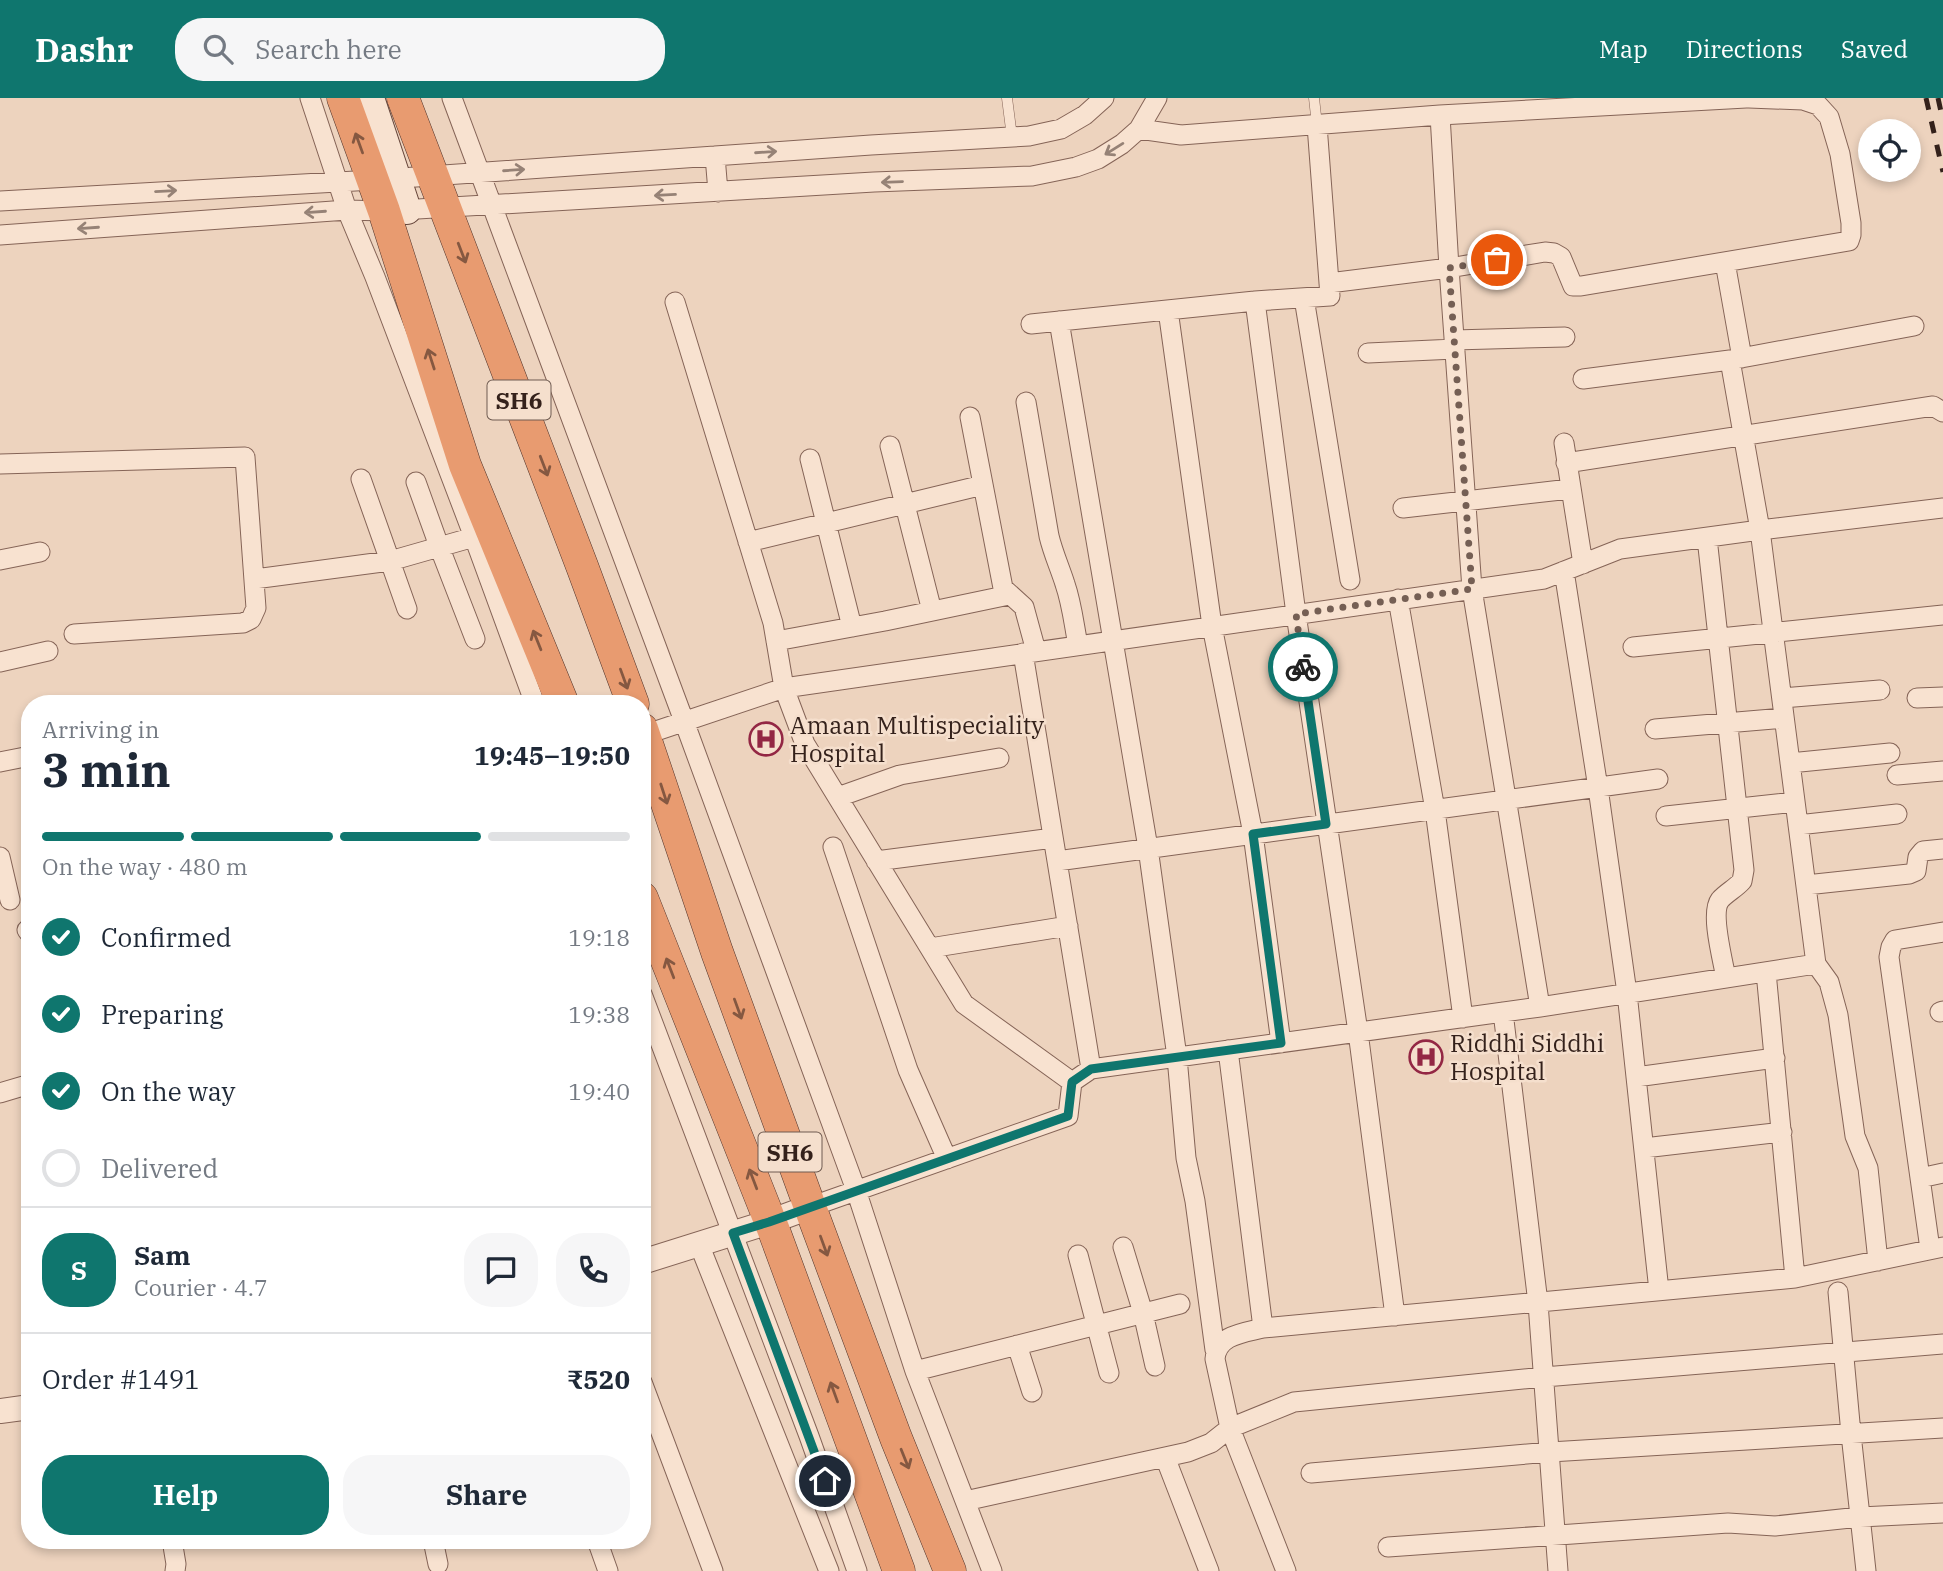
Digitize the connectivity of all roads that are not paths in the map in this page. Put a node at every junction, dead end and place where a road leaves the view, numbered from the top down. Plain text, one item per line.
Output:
1 (310, 98) edge
2 (342, 98) edge
3 (370, 98) edge
4 (388, 98) edge
5 (403, 98) edge
6 (452, 98) edge
7 (1007, 98) edge
8 (1104, 98) edge
9 (1157, 98) edge
10 (1314, 98) edge
11 (1747, 98) edge
12 (1440, 115) junction
13 (1317, 125) junction
14 (1139, 129) junction
15 (1012, 137) junction
16 (715, 156) junction
17 (480, 172) junction
18 (405, 178) junction
19 (337, 181) junction
20 (718, 192) junction
21 (0, 201) edge
22 (492, 205) junction
23 (416, 209) junction
24 (347, 210) junction
25 (0, 235) edge
26 (1724, 262) junction
27 (1449, 268) junction
28 (1329, 283) junction
29 (1304, 298) junction
30 (1255, 301) junction
31 (675, 302) dead end
32 (1168, 310) junction
33 (1059, 321) junction
34 (1031, 324) dead end
35 (1914, 326) dead end
36 (1565, 337) dead end
37 (1455, 345) junction
38 (1368, 353) dead end
39 (1736, 359) junction
40 (1583, 379) dead end
41 (1026, 402) dead end
42 (1943, 412) edge
43 (970, 417) dead end
44 (1745, 437) junction
45 (1564, 443) dead end
46 (890, 446) dead end
47 (810, 459) dead end
48 (1566, 463) junction
49 (0, 464) edge
50 (361, 479) dead end
51 (416, 482) dead end
52 (983, 485) junction
53 (1570, 489) junction
54 (1466, 500) junction
55 (905, 504) junction
56 (1403, 508) dead end
57 (1943, 508) edge
58 (827, 523) junction
59 (1760, 530) junction
60 (474, 537) junction
61 (1707, 538) junction
62 (748, 542) junction
63 (439, 546) junction
64 (40, 552) dead end
65 (0, 560) edge
66 (390, 561) junction
67 (1583, 564) junction
68 (1564, 571) junction
69 (254, 579) junction
70 (1350, 580) dead end
71 (1472, 589) junction
72 (1009, 595) junction
73 (1398, 600) junction
74 (407, 609) dead end
75 (932, 611) junction
76 (1296, 614) junction
77 (1943, 615) edge
78 (1212, 626) junction
79 (852, 627) junction
80 (1772, 633) junction
81 (74, 634) dead end
82 (475, 639) dead end
83 (1717, 639) junction
84 (1113, 640) junction
85 (776, 642) junction
86 (1077, 645) junction
87 (1633, 648) dead end
88 (48, 651) dead end
89 (1029, 652) junction
90 (0, 662) edge
91 (784, 688) junction
92 (1880, 690) dead end
93 (532, 695) edge
94 (560, 695) edge
95 (629, 695) edge
96 (1943, 696) edge
97 (1917, 698) dead end
98 (1783, 708) junction
99 (684, 721) junction
100 (1727, 723) junction
101 (1655, 729) dead end
102 (651, 730) edge
103 (1890, 753) dead end
104 (651, 756) edge
105 (21, 758) edge
106 (999, 758) dead end
107 (0, 762) edge
108 (1790, 763) junction
109 (1943, 771) edge
110 (1897, 775) dead end
111 (1658, 779) dead end
112 (1598, 788) junction
113 (838, 797) junction
114 (1507, 800) junction
115 (1795, 802) junction
116 (1737, 808) junction
117 (1434, 810) junction
118 (1897, 814) dead end
119 (1666, 816) dead end
120 (1326, 824) junction
121 (1798, 825) junction
122 (1253, 834) junction
123 (1053, 838) junction
124 (833, 846) dead end
125 (1148, 848) junction
126 (1943, 849) edge
127 (1, 861) edge
128 (876, 861) junction
129 (1057, 861) junction
130 (1806, 886) junction
131 (10, 900) dead end
132 (651, 921) edge
133 (1068, 926) junction
134 (1943, 932) edge
135 (930, 948) junction
136 (1816, 964) junction
137 (1766, 972) junction
138 (1726, 978) junction
139 (1627, 993) junction
140 (1540, 1007) junction
141 (1503, 1012) junction
142 (1463, 1018) junction
143 (651, 1019) edge
144 (1358, 1032) junction
145 (1281, 1043) junction
146 (1228, 1050) junction
147 (1177, 1057) junction
148 (1775, 1058) junction
149 (1091, 1069) junction
150 (1636, 1077) junction
151 (1072, 1082) junction
152 (21, 1087) edge
153 (0, 1093) edge
154 (1782, 1132) junction
155 (1644, 1148) junction
156 (947, 1159) junction
157 (1943, 1173) edge
158 (1920, 1178) junction
159 (856, 1190) junction
160 (810, 1207) junction
161 (769, 1222) junction
162 (733, 1233) junction
163 (699, 1244) junction
164 (1123, 1247) dead end
165 (1937, 1248) edge
166 (1078, 1255) dead end
167 (651, 1259) edge
168 (1878, 1261) junction
169 (1796, 1278) junction
170 (1659, 1291) junction
171 (1838, 1292) dead end
172 (1538, 1303) junction
173 (1180, 1304) dead end
174 (1143, 1313) junction
175 (1395, 1316) junction
176 (1095, 1325) junction
177 (1263, 1328) junction
178 (1017, 1345) junction
179 (1943, 1345) edge
180 (1215, 1350) junction
181 (1844, 1353) junction
182 (1156, 1366) dead end
183 (915, 1371) junction
184 (1109, 1373) dead end
185 (1544, 1377) junction
186 (1032, 1392) dead end
187 (651, 1406) edge
188 (21, 1408) edge
189 (0, 1410) edge
190 (1230, 1428) junction
191 (1943, 1428) edge
192 (1851, 1434) junction
193 (1550, 1452) junction
194 (1165, 1457) junction
195 (1311, 1473) dead end
196 (965, 1501) junction
197 (1943, 1513) edge
198 (1860, 1517) junction
199 (1556, 1534) junction
200 (1388, 1548) dead end
201 (174, 1549) edge
202 (435, 1549) edge
203 (600, 1549) edge
204 (438, 1564) dead end
205 (175, 1571) edge
206 (608, 1571) edge
207 (713, 1571) edge
208 (829, 1571) edge
209 (857, 1571) edge
210 (900, 1571) edge
211 (950, 1571) edge
212 (992, 1571) edge
213 (1209, 1571) edge
214 (1286, 1571) edge
215 (1559, 1571) edge
216 (1866, 1571) edge

1 - 19 street
18 -> 2 highway
3 - 18 main road
4 - 18 main road
5 - 18 highway, SH6
6 - 17 street
7 - 15 lane
8 - 15 street
9 - 14 street
10 - 13 lane
11 - 12 street
11 - 26 street
12 - 13 street
12 - 27 street
13 - 14 street
13 - 28 street
14 -> 20 street
16 -> 15 street
17 -> 16 street
16 - 20 street
17 - 18 street
17 - 22 street
18 - 19 street
18 - 23 highway, SH6
18 - 23 highway
21 -> 19 street
19 - 24 street
20 -> 22 street
22 - 23 street
22 - 99 street
23 - 24 street
94 -> 23 highway
23 -> 95 highway, SH6
24 -> 25 street
24 - 60 street
26 - 27 street
26 - 39 street
27 - 28 street
27 - 37 street
28 - 29 street
29 - 30 street
29 - 70 street
30 - 32 street
30 - 76 street
31 - 62 street
32 - 33 street
32 - 78 street
33 - 34 street
33 - 84 street
35 - 39 street
36 - 37 street
37 - 38 street
37 - 54 street
39 - 40 street
39 - 44 street
41 - 86 street
42 - 44 street
43 - 52 street
44 - 48 street
44 - 59 street
45 - 48 street
46 - 55 street
47 - 58 street
48 - 53 street
49 - 69 street
50 - 66 street
51 - 63 street
52 - 55 street
52 - 72 street
53 - 54 street
53 - 67 street
54 - 56 street
54 - 71 street
55 - 58 street
55 - 75 street
57 - 59 street
58 - 62 street
58 - 79 street
59 - 61 street
59 - 80 street
60 - 63 street
60 - 93 street
61 - 67 street
61 - 83 street
62 - 85 street
63 - 66 street
63 - 82 street
64 - 65 street
66 - 69 street
66 - 74 street
67 - 68 street
68 - 71 street
68 - 112 street
69 - 81 street
71 - 73 street
71 - 114 street
72 - 75 street
72 - 89 street
73 - 76 street
73 - 117 street
75 - 79 street
76 - 78 street
76 - 120 street
77 - 80 street
78 - 84 street
78 - 122 street
79 - 85 street
80 - 83 street
80 - 98 street
83 - 87 street
83 - 100 street
84 - 86 street
84 - 125 street
85 - 91 street
86 - 89 street
88 - 90 street
89 - 91 street
89 - 123 street
91 - 99 street
91 - 113 street
92 - 98 street
96 - 97 street
98 - 100 street
98 - 108 street
99 - 102 street
99 - 159 street
100 - 101 street
100 - 116 street
103 - 108 street
104 -> 160 highway, SH6
105 - 107 street
106 - 113 street
108 - 115 street
109 - 110 street
111 - 112 street
112 - 114 street
112 - 139 street
113 - 128 street
114 - 117 street
114 - 140 street
115 - 116 street
115 - 121 street
116 - 119 street
116 - 138 street
117 - 120 street
117 - 142 street
118 - 121 street
120 - 122 street
120 - 144 street
121 - 130 street
122 - 125 street
122 - 145 street
123 - 128 street
123 - 129 street
124 - 156 street
125 - 129 street
125 - 147 street
126 - 130 street
127 - 131 street
128 - 135 street
129 - 133 street
130 - 136 street
161 -> 132 highway
133 - 135 street
133 - 149 street
134 - 158 street
135 - 151 street
136 - 137 street
136 - 168 street
137 - 138 street
137 - 148 street
138 - 139 street
139 - 140 street
139 - 150 street
140 - 141 street
141 - 142 street
141 - 172 street
142 - 144 street
143 - 162 street
144 - 145 street
144 - 175 street
145 - 146 street
146 - 147 street
146 - 177 street
147 - 149 street
147 - 180 street
148 - 150 street
148 - 154 street
149 - 151 street
150 - 155 street
151 - 156 street
152 - 153 street
154 - 155 street
154 - 169 street
155 - 170 street
156 - 159 street
157 - 158 street
158 - 165 street
159 - 160 street
159 - 183 street
160 - 161 street
160 -> 211 highway, SH6
161 - 162 street
210 -> 161 highway
162 - 163 street
162 - 209 street
163 - 167 street
163 - 208 street
164 - 174 street
165 - 168 street
166 - 176 street
168 - 169 street
169 - 170 street
170 - 172 street
171 - 181 street
172 - 175 street
172 - 185 street
173 - 174 street
174 - 176 street
174 - 182 street
175 - 177 street
176 - 178 street
176 - 184 street
177 - 180 street
178 - 183 street
178 - 186 street
179 - 181 street
180 - 190 street
181 - 185 street
181 - 192 street
183 - 196 street
185 - 190 street
185 - 193 street
187 - 207 street
188 - 189 street
190 - 194 street
190 - 214 street
191 - 192 street
192 - 193 street
192 - 198 street
193 - 195 street
193 - 199 street
194 - 196 street
194 - 213 street
196 - 212 street
197 - 198 street
198 - 199 street
198 - 216 street
199 - 200 street
199 - 215 street
201 - 205 street
202 - 204 street
203 - 206 street

